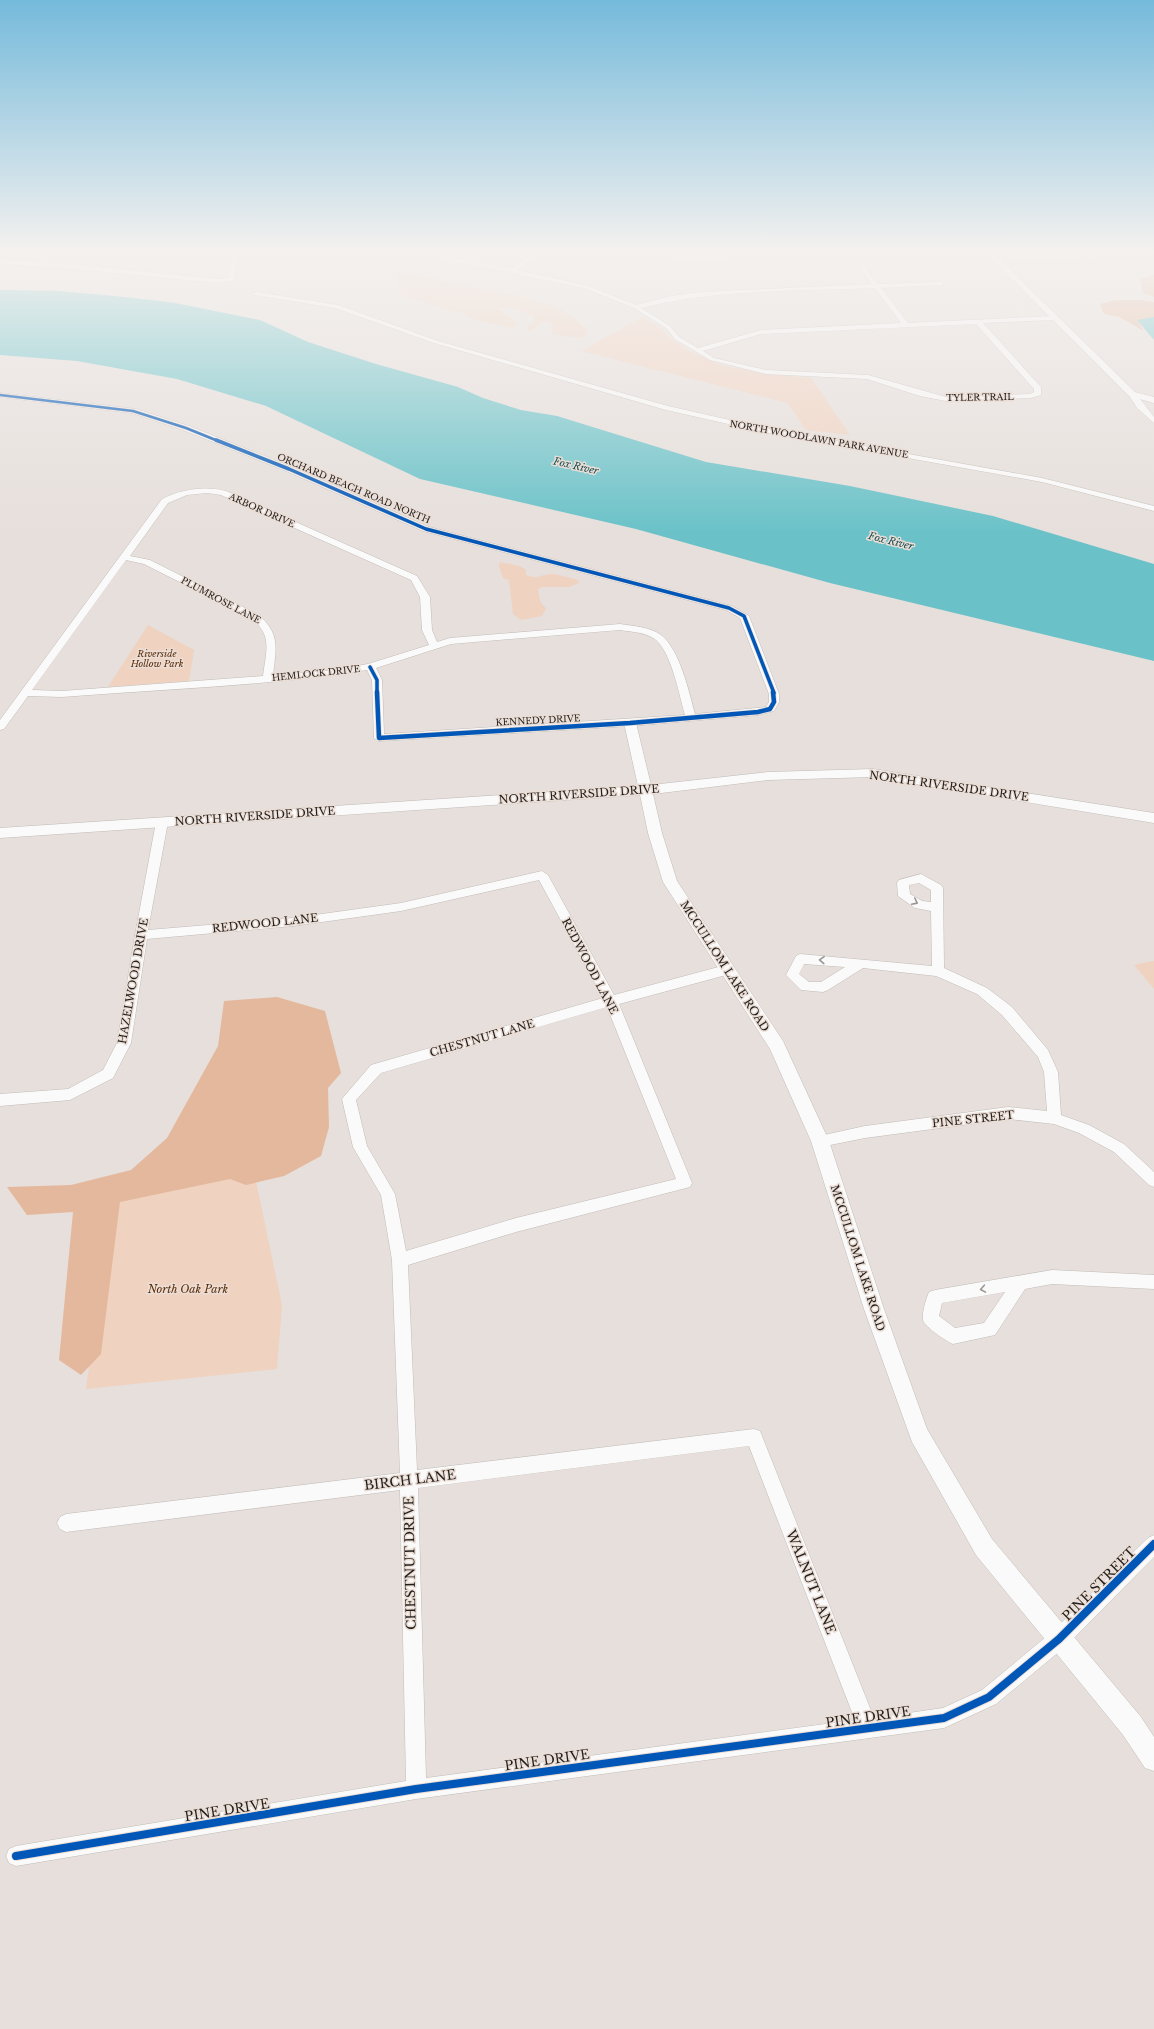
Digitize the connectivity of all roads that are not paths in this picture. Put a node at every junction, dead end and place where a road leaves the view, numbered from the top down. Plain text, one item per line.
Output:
1 (438, 343) edge
2 (685, 343) edge
3 (723, 343) edge
4 (996, 343) edge
5 (1079, 343) edge
6 (697, 350) junction
7 (1132, 394) junction
8 (0, 395) edge
9 (1154, 400) edge
10 (1154, 421) edge
11 (1154, 509) edge
12 (124, 557) junction
13 (434, 646) junction
14 (370, 667) junction
15 (268, 679) junction
16 (25, 693) junction
17 (770, 708) joint
18 (691, 718) junction
19 (630, 723) junction
20 (0, 727) edge
21 (647, 790) junction
22 (1154, 818) edge
23 (162, 822) junction
24 (0, 833) edge
25 (937, 907) dead end
26 (141, 935) junction
27 (861, 963) junction
28 (726, 970) junction
29 (938, 971) junction
30 (611, 1001) junction
31 (0, 1100) edge
32 (1054, 1118) junction
33 (820, 1141) junction
34 (1154, 1181) edge
35 (388, 1194) joint
36 (400, 1260) junction
37 (1021, 1282) junction
38 (1154, 1282) edge
39 (754, 1437) joint
40 (409, 1480) junction
41 (66, 1523) dead end
42 (1154, 1544) edge
43 (1059, 1639) junction
44 (868, 1728) junction
45 (1154, 1759) edge
46 (416, 1789) junction
47 (16, 1856) dead end

1 - 11 street, NORTH WOODLAWN PARK AVENUE
2 - 6 street, TYLER TRAIL
3 - 6 street
4 - 6 street, TYLER TRAIL
5 - 7 street
7 - 9 street
7 - 10 street
8 - 17 street, ORCHARD BEACH ROAD NORTH
12 - 13 street, ARBOR DRIVE
12 - 15 street, PLUMROSE LANE
12 - 16 street, ARBOR DRIVE
13 - 14 street, HEMLOCK DRIVE
13 - 18 street, HEMLOCK DRIVE
14 - 15 street, HEMLOCK DRIVE
14 - 19 street, KENNEDY DRIVE
15 - 16 street, HEMLOCK DRIVE
16 - 20 street, ARBOR DRIVE
17 - 18 street, KENNEDY DRIVE
18 - 19 street, KENNEDY DRIVE
19 - 21 street, MCCULLOM LAKE ROAD
21 - 22 street, NORTH RIVERSIDE DRIVE
21 - 23 street, NORTH RIVERSIDE DRIVE
21 - 28 street, MCCULLOM LAKE ROAD
23 - 24 street, NORTH RIVERSIDE DRIVE
23 - 26 street, HAZELWOOD DRIVE
25 - 29 street
26 - 30 street, REDWOOD LANE
26 - 31 street, HAZELWOOD DRIVE
27 -> 27 street
27 - 29 street
28 - 30 street, CHESTNUT LANE
28 - 33 street, MCCULLOM LAKE ROAD
29 - 32 street
30 - 35 street, CHESTNUT LANE
30 - 36 street, REDWOOD LANE
32 - 33 street, PINE STREET
32 - 34 street, PINE STREET
33 - 43 street, MCCULLOM LAKE ROAD
35 - 36 street, CHESTNUT DRIVE
36 - 40 street, CHESTNUT DRIVE
37 -> 37 street
37 - 38 street
39 - 40 street, BIRCH LANE
39 - 44 street, WALNUT LANE
40 - 41 street, BIRCH LANE
40 - 46 street, CHESTNUT DRIVE
42 - 43 street, PINE STREET
43 - 44 street, PINE DRIVE
43 - 45 street, MCCULLOM LAKE ROAD
44 - 46 street, PINE DRIVE
46 - 47 street, PINE DRIVE

